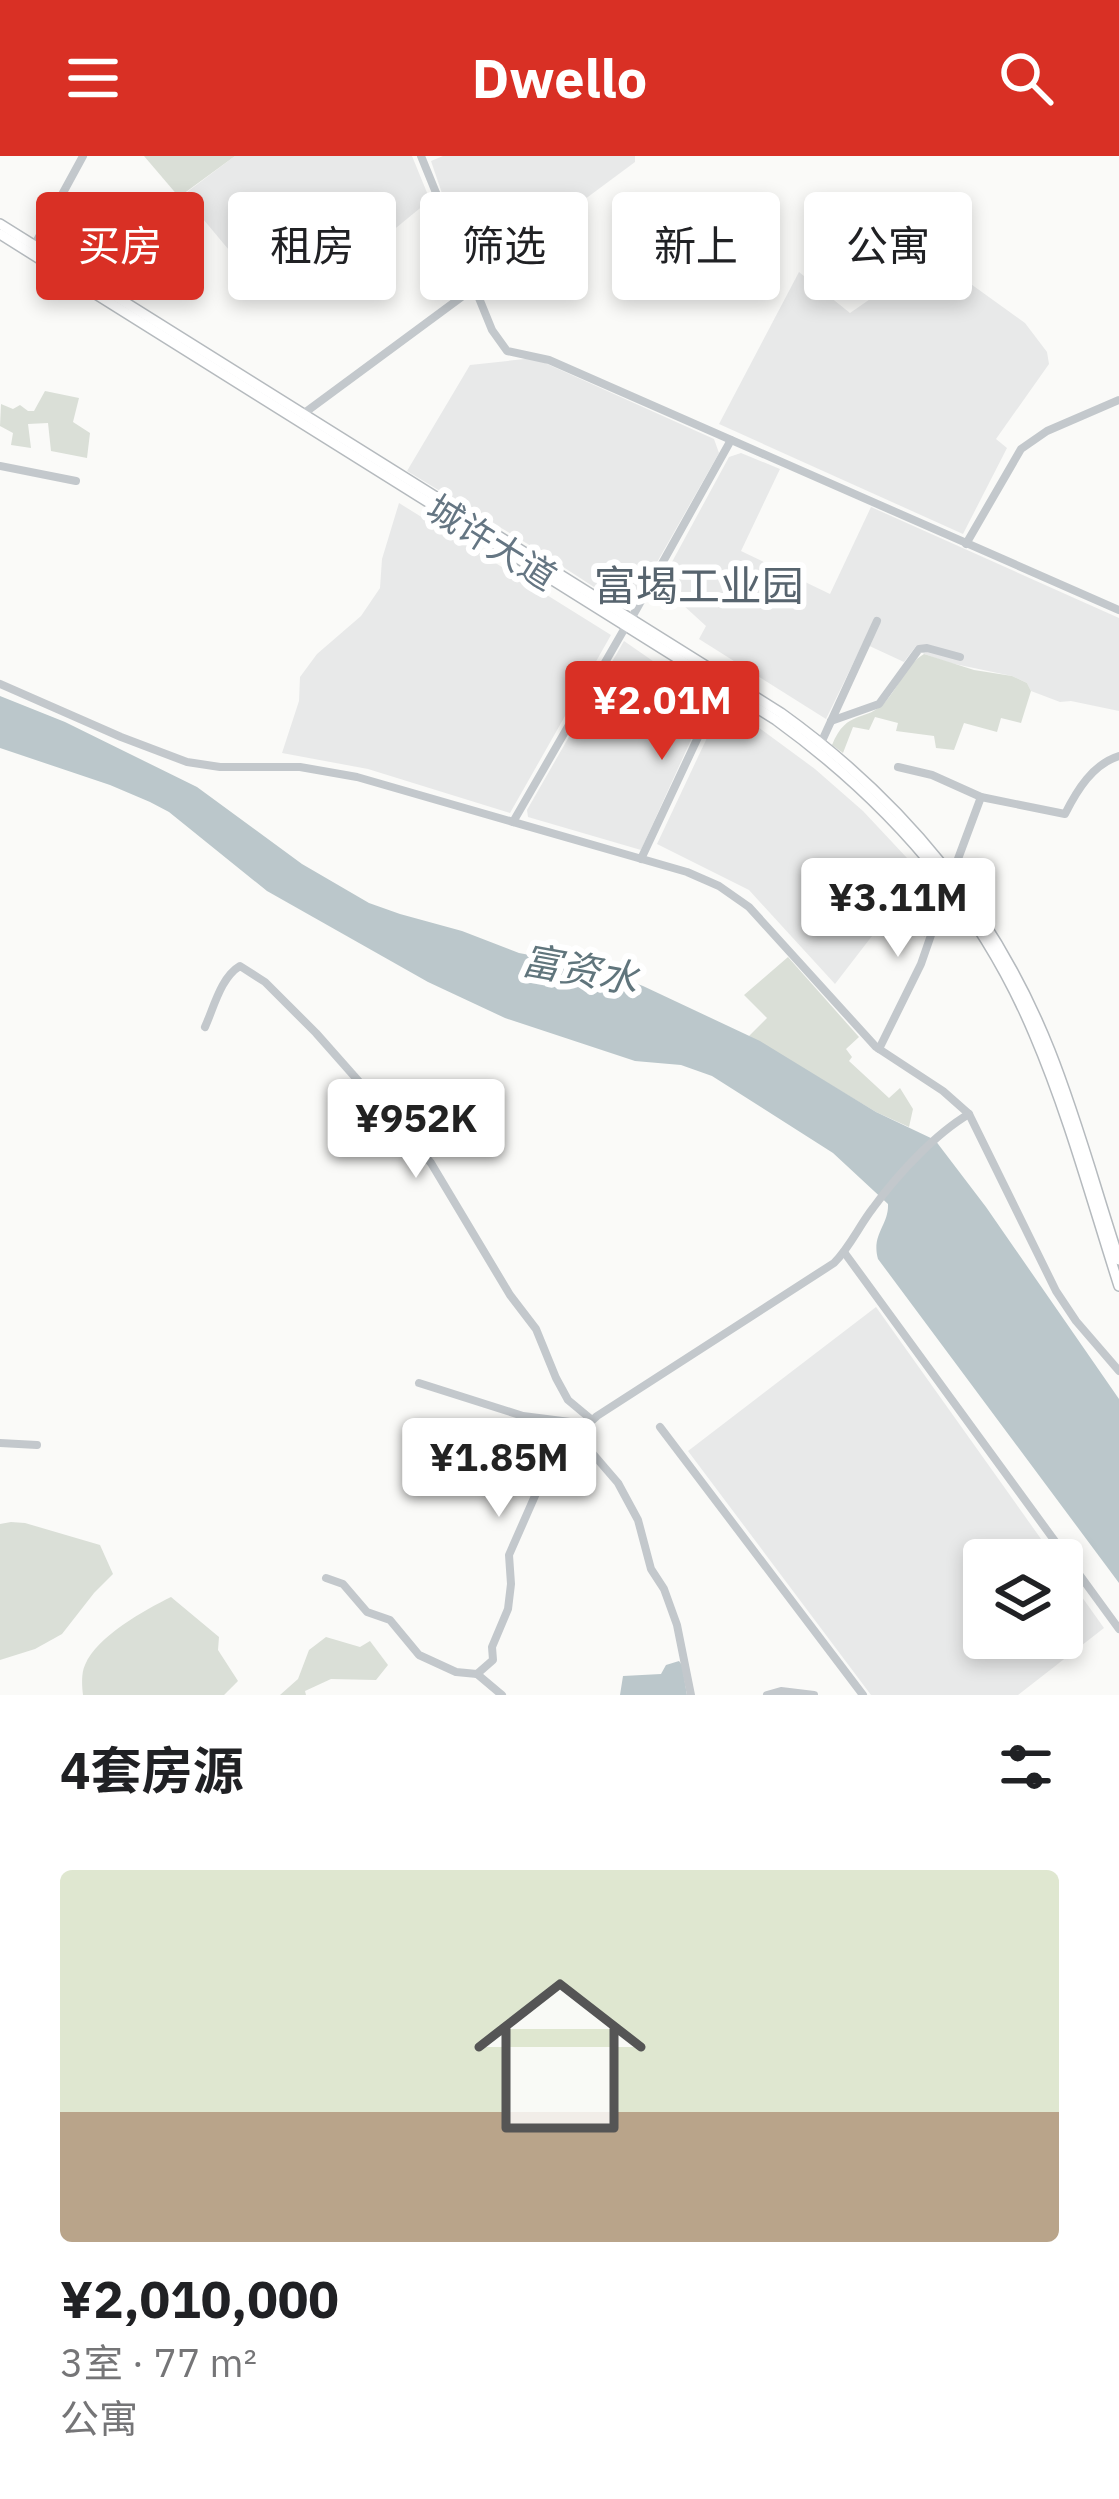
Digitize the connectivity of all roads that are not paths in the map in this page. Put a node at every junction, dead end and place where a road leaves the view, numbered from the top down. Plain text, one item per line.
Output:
1 (83, 156) edge
2 (421, 156) edge
3 (436, 192) edge
4 (0, 224) edge
5 (0, 234) edge
6 (34, 246) junction
7 (457, 300) edge
8 (480, 300) edge
9 (1119, 400) edge
10 (303, 413) junction
11 (731, 440) junction
12 (0, 466) edge
13 (76, 482) dead end
14 (966, 544) junction
15 (1119, 610) edge
16 (878, 621) dead end
17 (629, 623) junction
18 (960, 657) dead end
19 (0, 684) edge
20 (722, 686) junction
21 (832, 721) junction
22 (821, 743) junction
23 (1119, 756) edge
24 (898, 767) dead end
25 (981, 796) junction
26 (513, 822) junction
27 (641, 859) junction
28 (950, 880) junction
29 (205, 1027) dead end
30 (879, 1048) junction
31 (969, 1114) junction
32 (844, 1252) junction
33 (1119, 1260) edge
34 (1119, 1286) edge
35 (1119, 1370) edge
36 (419, 1383) dead end
37 (588, 1424) junction
38 (659, 1427) dead end
39 (0, 1443) edge
40 (37, 1445) dead end
41 (326, 1578) dead end
42 (1119, 1629) edge
43 (477, 1675) junction
44 (502, 1695) edge
45 (691, 1695) edge
46 (767, 1695) edge
47 (814, 1695) edge
48 (862, 1695) edge

1 - 6 street
2 - 3 street
4 - 6 main road, 城许大道
5 - 17 main road, 城许大道
6 - 10 main road, 城许大道
7 - 10 street
8 - 11 street
9 - 14 street
10 - 17 main road, 城许大道
11 - 14 street
11 - 17 street
12 - 13 street
14 - 15 street
16 - 21 street
17 - 20 main road, 城许大道
17 - 22 main road, 城许大道
17 - 26 street
18 - 21 street
19 - 26 street
20 - 27 street
20 - 28 main road, 城许大道
21 - 22 street
22 - 28 main road, 城许大道
23 - 25 street
24 - 25 street
25 - 28 street
26 - 27 street
27 - 30 street
28 - 30 street
28 - 33 main road, 城许大道
28 - 34 main road, 城许大道
29 - 37 street
30 - 31 street
31 - 32 street
31 - 35 street
32 - 37 street
32 - 42 street
36 - 37 street
37 - 43 street
37 - 45 street
38 - 48 street
39 - 40 street
41 - 43 street
43 - 44 street
46 - 47 street

